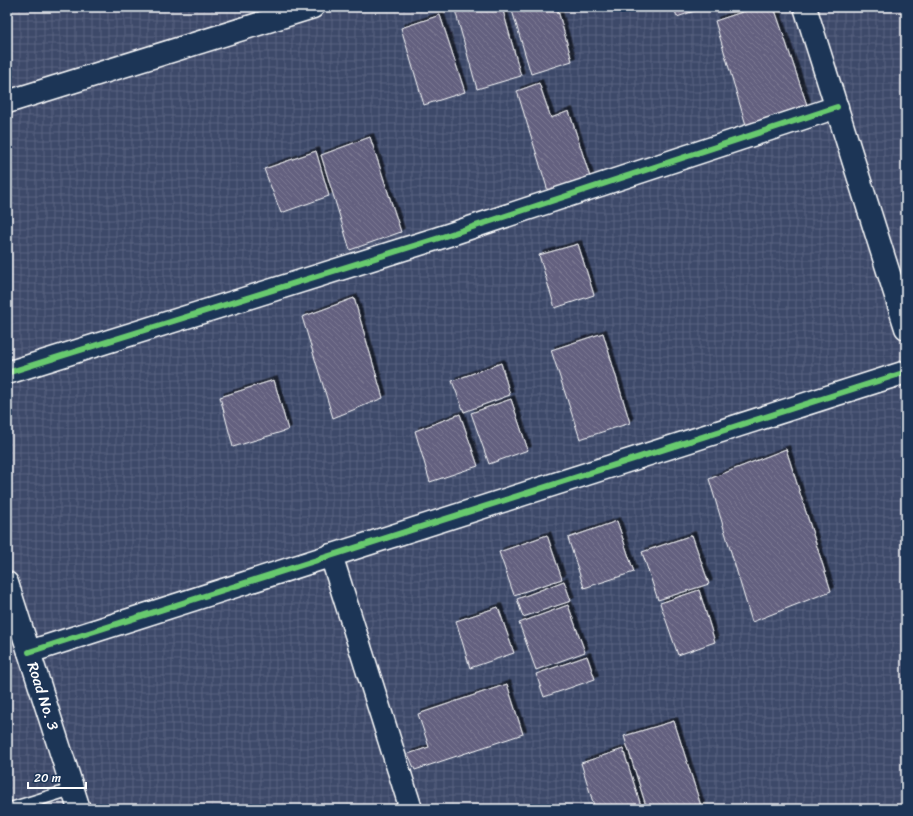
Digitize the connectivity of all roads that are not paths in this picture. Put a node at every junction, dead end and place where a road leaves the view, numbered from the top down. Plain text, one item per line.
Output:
1 (313, 7) edge
2 (805, 7) edge
3 (7, 102) edge
4 (837, 107) junction
5 (906, 328) edge
6 (906, 372) edge
7 (7, 373) edge
8 (331, 555) junction
9 (7, 583) edge
10 (29, 652) junction
11 (76, 799) edge
12 (9, 809) edge
13 (411, 809) edge

1 - 3 street
2 - 4 street
4 - 5 street
4 - 7 street
6 - 8 street
8 - 10 street
8 - 13 street
9 - 10 street, Road No. 3
10 - 11 street, Road No. 3
11 - 12 lane

